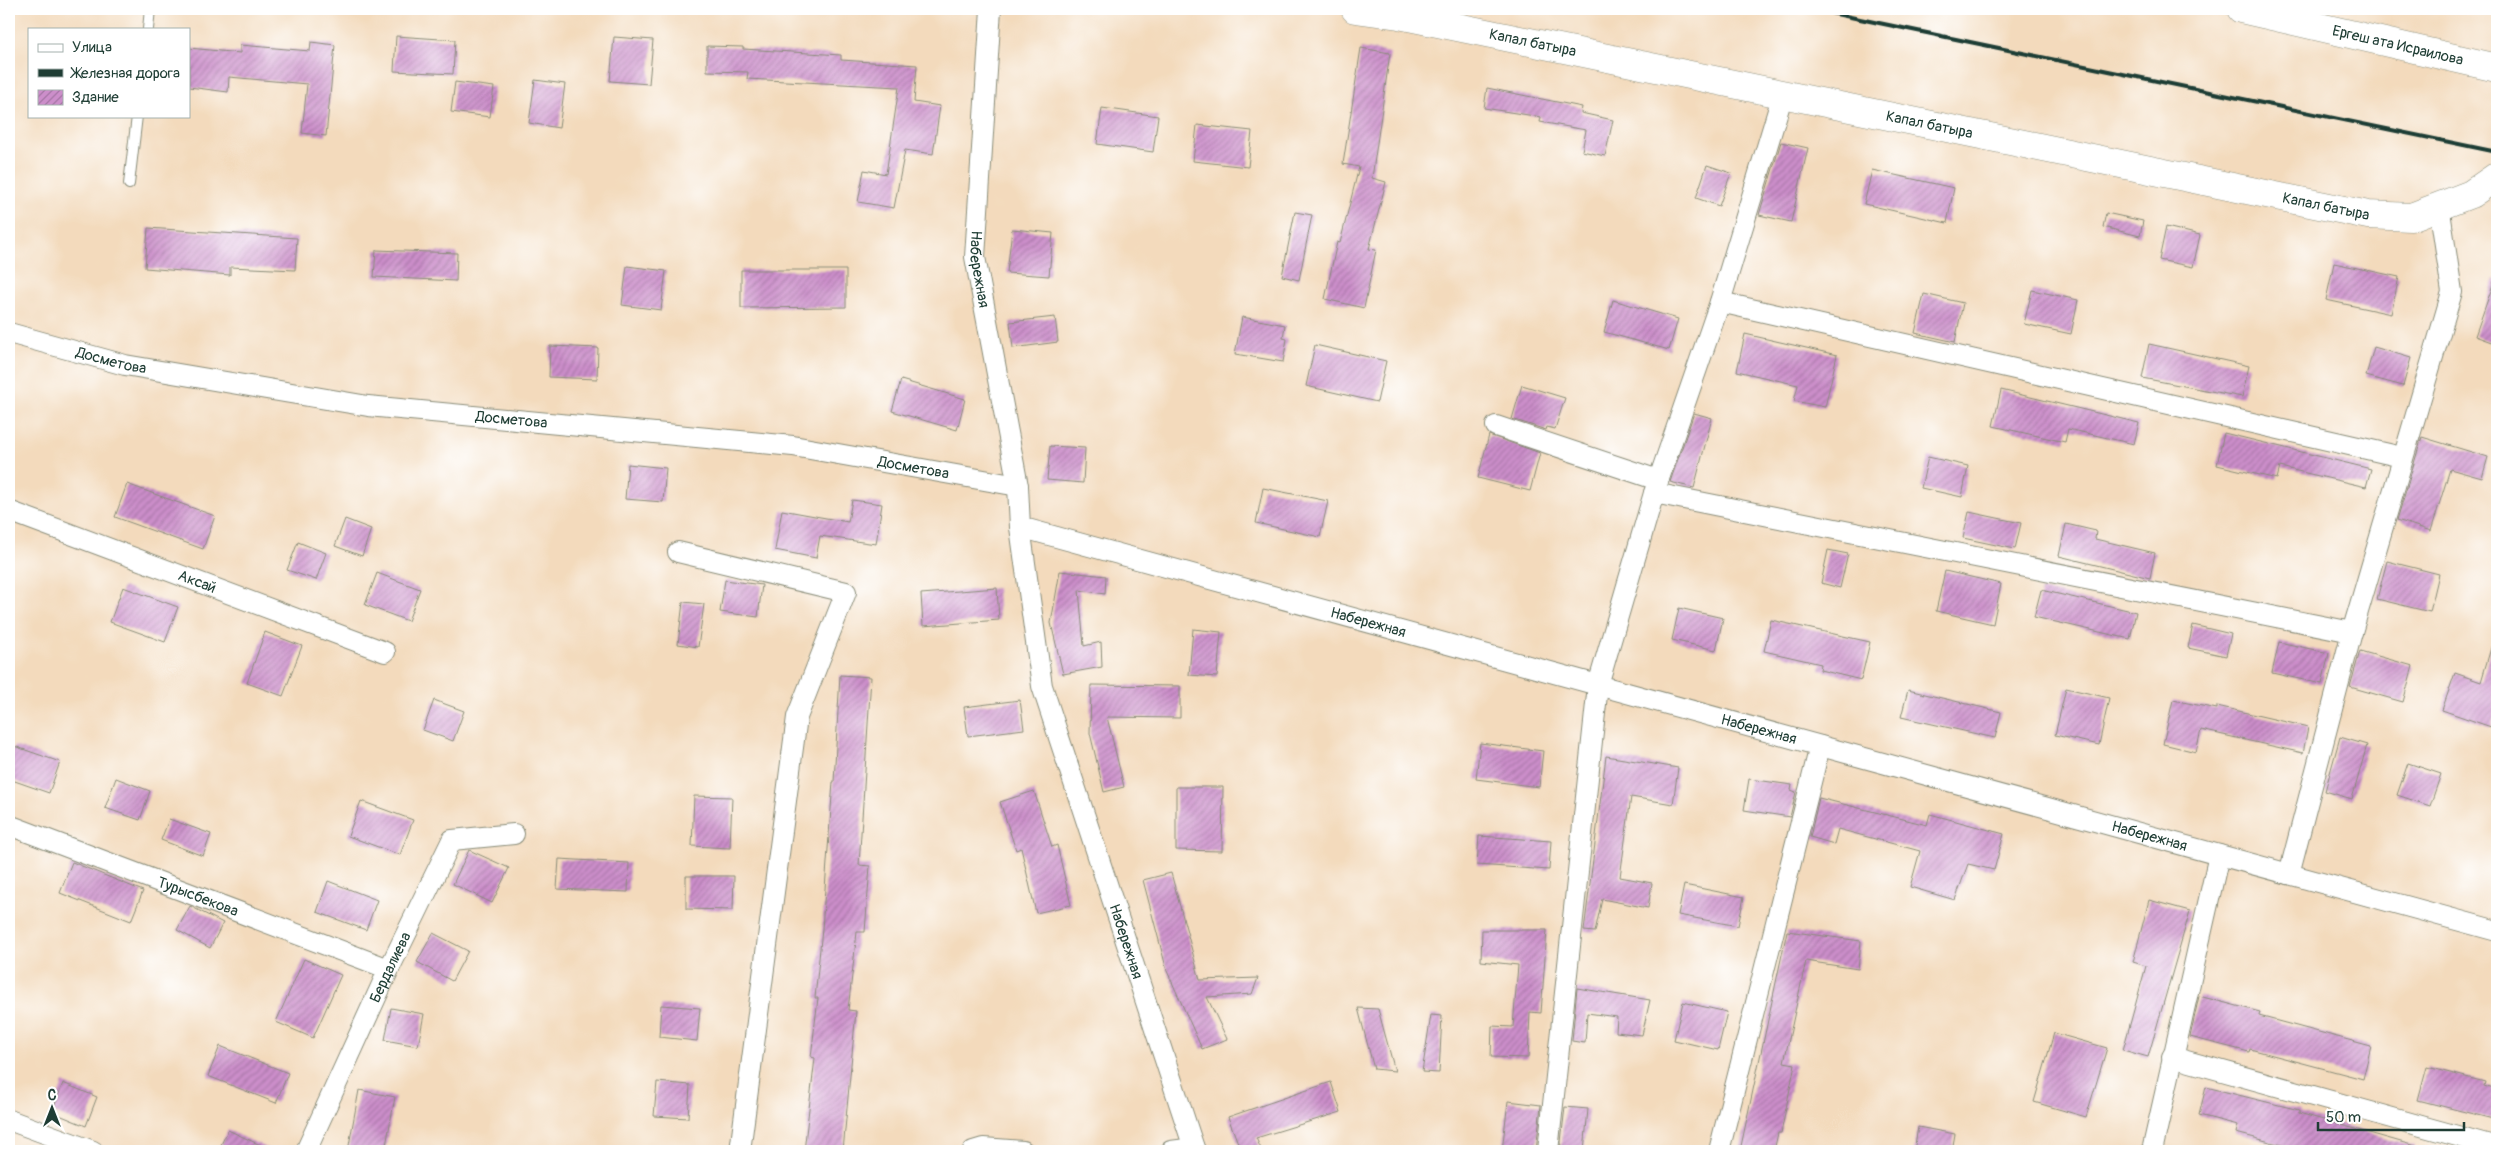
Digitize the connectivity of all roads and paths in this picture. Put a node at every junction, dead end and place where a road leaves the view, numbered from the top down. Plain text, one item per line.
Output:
1 (150, 9) edge
2 (991, 9) edge
3 (1355, 9) edge
4 (2241, 9) edge
5 (148, 28) edge
6 (2497, 68) edge
7 (1782, 94) junction
8 (137, 118) edge
9 (2497, 176) edge
10 (129, 184) dead end
11 (2439, 205) junction
12 (1720, 302) junction
13 (9, 333) edge
14 (1496, 426) dead end
15 (2402, 457) junction
16 (1018, 486) junction
17 (1656, 486) junction
18 (9, 512) edge
19 (1020, 527) junction
20 (678, 552) dead end
21 (2352, 632) junction
22 (385, 652) dead end
23 (1598, 685) junction
24 (1820, 746) junction
25 (9, 825) edge
26 (514, 834) dead end
27 (2218, 855) junction
28 (2289, 874) junction
29 (2497, 931) edge
30 (389, 969) junction
31 (2172, 1058) junction
32 (9, 1120) edge
33 (2497, 1147) edge
34 (1195, 1150) edge
35 (93, 1151) edge
36 (306, 1151) edge
37 (740, 1151) edge
38 (973, 1151) edge
39 (1023, 1151) edge
40 (1171, 1151) edge
41 (1548, 1151) edge
42 (1719, 1151) edge
43 (2152, 1151) edge

1 - 5 lane
2 - 16 street, Набережная
3 - 7 main road, Капал батыра
4 - 6 main road, Ергеш ата Исраилова
7 - 11 main road, Капал батыра
7 - 12 street
8 - 10 lane
9 - 11 main road, Капал батыра
11 - 15 street
12 - 15 street
12 - 17 street
13 - 16 street, Досметова
14 - 17 street
15 - 21 street
16 - 19 street, Набережная
17 - 21 street
17 - 23 street
18 - 22 street, Аксай
19 - 23 street, Набережная
19 - 34 street, Набережная
20 - 37 street
21 - 28 street
23 - 24 street, Набережная
23 - 41 street
24 - 27 street, Набережная
24 - 42 street
25 - 30 street, Турысбекова
26 - 30 street, Бердалиева
27 - 28 street, Набережная
27 - 31 street
28 - 29 street, Набережная
30 - 36 street, Бердалиева
31 - 33 street
31 - 43 street
32 - 35 street
34 - 40 street
38 - 39 street

